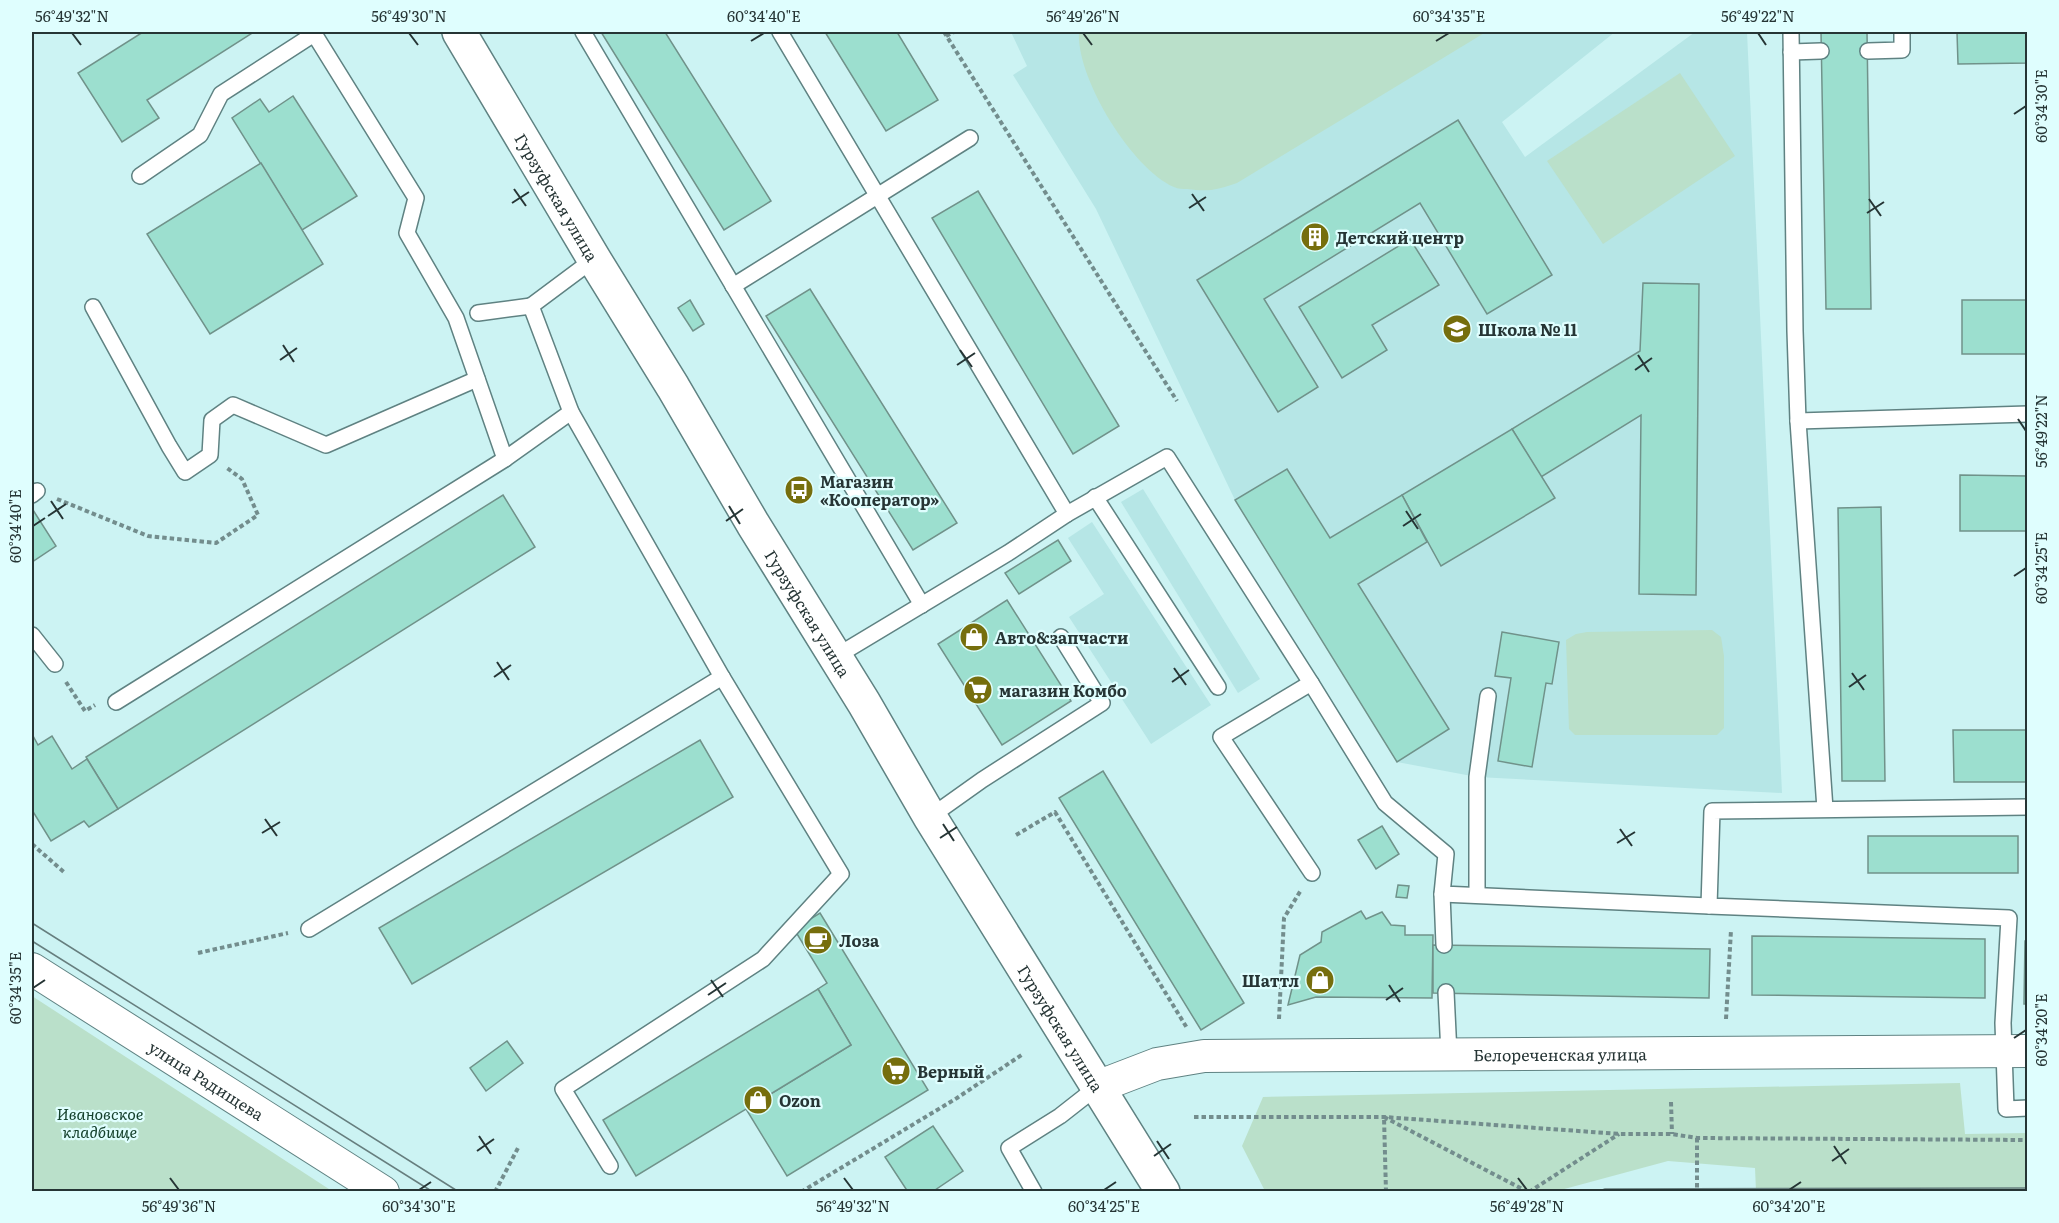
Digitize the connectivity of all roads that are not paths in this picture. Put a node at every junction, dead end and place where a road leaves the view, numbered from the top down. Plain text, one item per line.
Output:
1 (459, 32) edge
2 (583, 32) edge
3 (780, 32) edge
4 (1791, 32) edge
5 (1902, 32) edge
6 (313, 33) edge
7 (1821, 51) dead end
8 (1868, 51) dead end
9 (1791, 52) junction
10 (970, 138) dead end
11 (140, 176) dead end
12 (878, 196) junction
13 (594, 259) junction
14 (733, 286) junction
15 (531, 306) junction
16 (93, 307) dead end
17 (478, 313) dead end
18 (477, 379) junction
19 (571, 412) junction
20 (2028, 414) edge
21 (1798, 421) junction
22 (505, 459) junction
23 (1095, 497) junction
24 (1067, 514) junction
25 (922, 605) junction
26 (32, 635) edge
27 (1061, 637) dead end
28 (835, 657) junction
29 (55, 664) road end
30 (722, 676) junction
31 (1311, 683) junction
32 (1218, 687) dead end
33 (1488, 696) dead end
34 (109, 702) road end
35 (2028, 807) edge
36 (1825, 809) junction
37 (930, 817) junction
38 (1312, 873) road end
39 (1442, 894) junction
40 (1477, 895) junction
41 (1709, 906) junction
42 (309, 929) road end
43 (1444, 945) dead end
44 (32, 969) edge
45 (1446, 992) dead end
46 (2016, 1052) edge
47 (1449, 1054) junction
48 (1097, 1088) junction
49 (2028, 1108) edge
50 (610, 1166) dead end
51 (383, 1191) edge
52 (1034, 1191) edge
53 (1163, 1191) edge

1 - 13 main road, Гурзуфская улица
2 - 14 lane
3 - 12 lane
4 - 9 lane
5 - 8 lane
6 - 11 lane
6 - 18 lane
7 - 9 lane
9 - 21 lane
10 - 12 lane
12 - 14 lane
12 - 24 lane
13 - 15 lane
13 - 28 main road, Гурзуфская улица
14 - 25 lane
15 - 17 lane
15 - 19 lane
16 - 18 lane
18 - 22 lane
19 - 22 lane
19 - 30 lane
20 - 21 lane
21 - 36 lane
22 - 34 lane
23 - 24 lane
23 - 31 lane
23 - 32 lane
24 - 25 lane
25 - 28 lane
26 - 29 lane
27 - 37 lane
28 - 37 main road, Гурзуфская улица
30 - 42 lane
30 - 50 lane
31 - 38 lane
31 - 39 lane
33 - 40 lane
35 - 36 lane
36 - 41 lane
37 - 48 main road, Гурзуфская улица
39 - 40 lane
39 - 43 lane
40 - 41 lane
41 - 46 lane
44 - 51 street, улица Радищева
45 - 47 lane
46 - 47 street, Белореченская улица
46 - 49 lane
47 - 48 street, Белореченская улица
48 - 52 lane
48 - 53 main road, Гурзуфская улица

